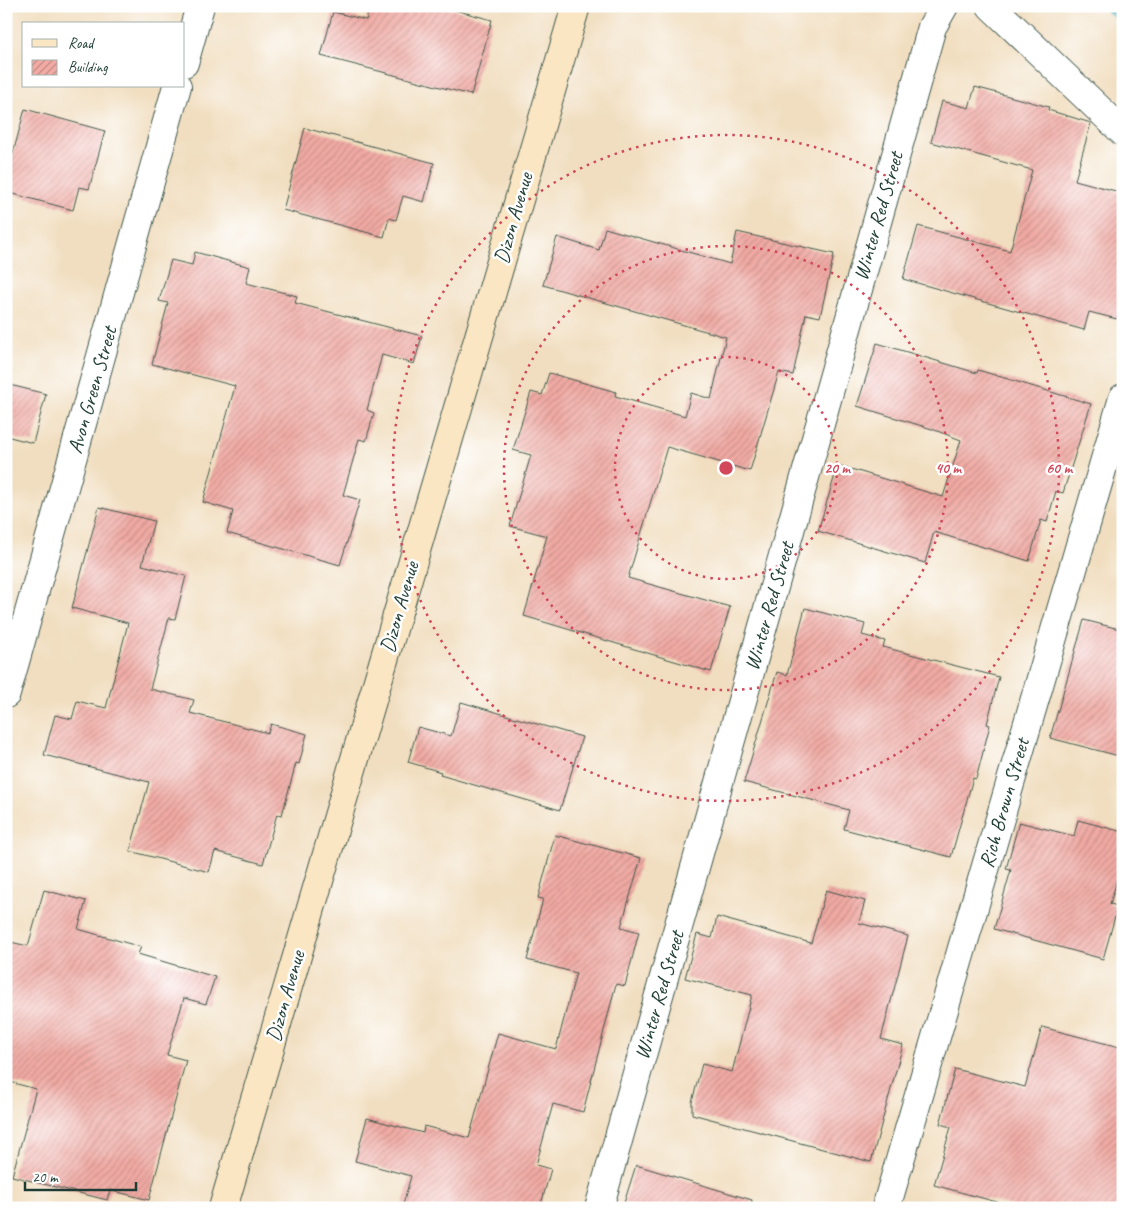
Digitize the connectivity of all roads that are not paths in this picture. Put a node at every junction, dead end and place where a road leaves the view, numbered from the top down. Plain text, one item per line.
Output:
1 (200, 6) edge
2 (576, 6) edge
3 (944, 6) edge
4 (992, 6) edge
5 (185, 59) edge
6 (176, 88) edge
7 (1123, 132) edge
8 (1123, 398) edge
9 (6, 694) edge
10 (223, 1208) edge
11 (599, 1208) edge
12 (886, 1208) edge

1 - 5 street
2 - 10 street, Dizon Avenue
3 - 11 street, Winter Red Street
4 - 7 street
6 - 9 street, Avon Green Street
8 - 12 street, Rich Brown Street

